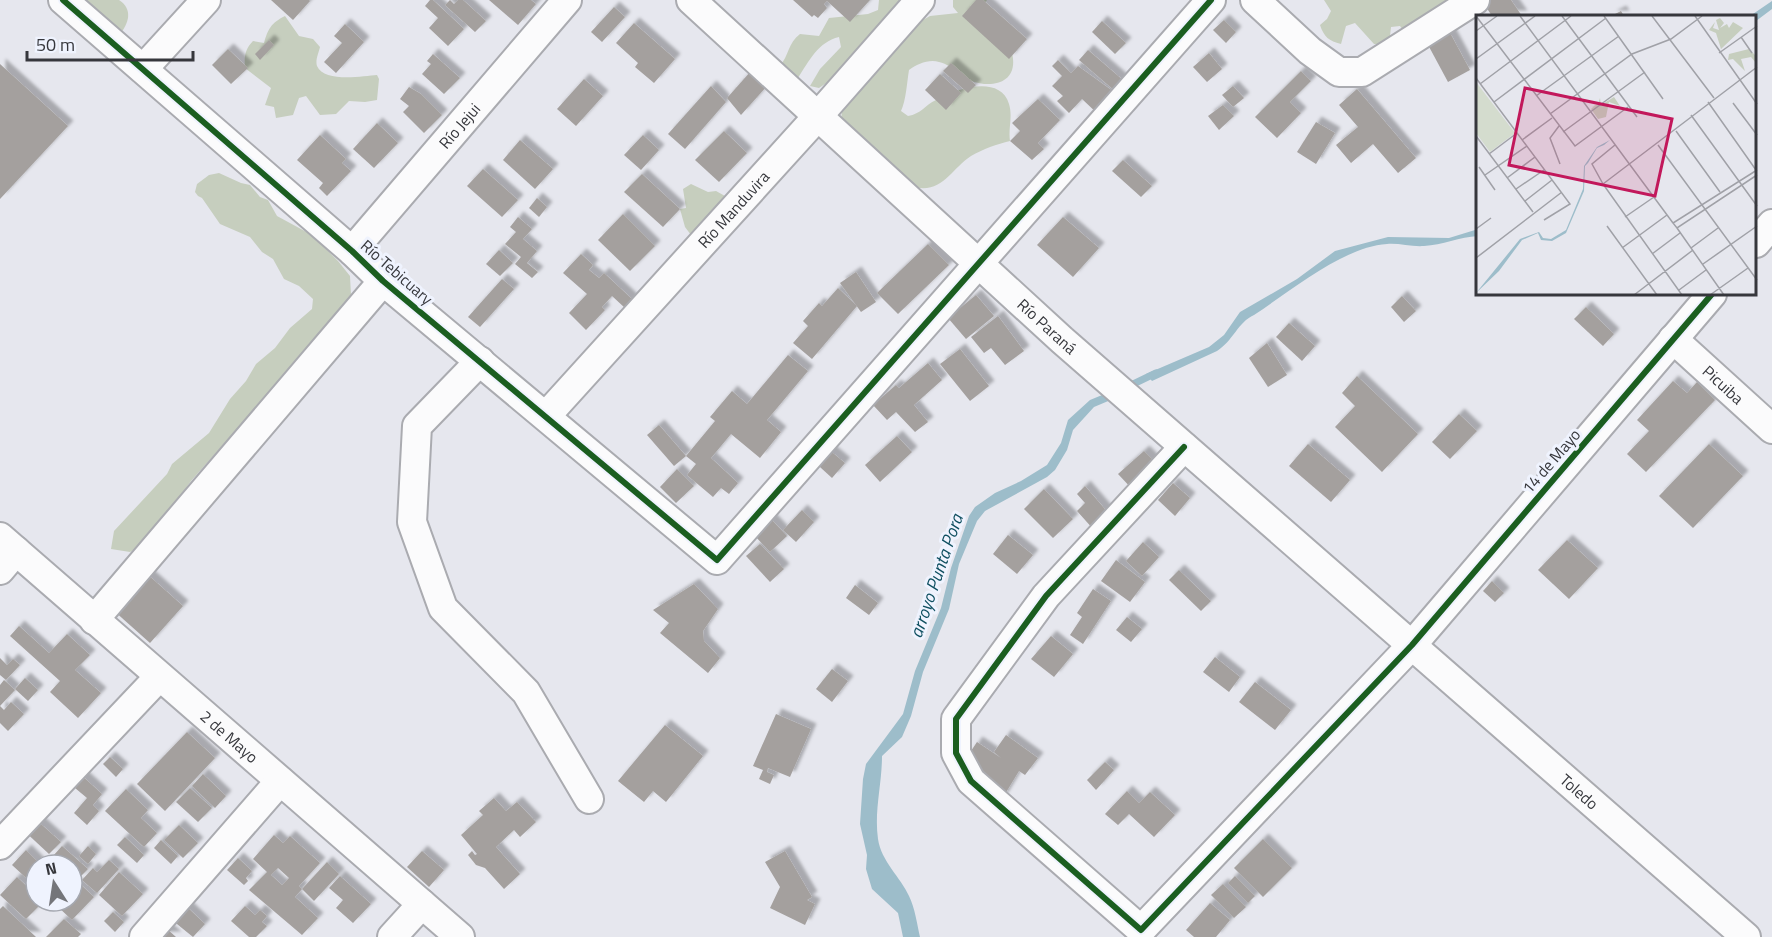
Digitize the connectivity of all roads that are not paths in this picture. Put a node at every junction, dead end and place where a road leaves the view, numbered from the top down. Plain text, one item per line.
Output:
1 (63, 0) edge
2 (206, 0) edge
3 (567, 0) edge
4 (691, 0) edge
5 (920, 0) edge
6 (1211, 0) edge
7 (1255, 0) edge
8 (1474, 0) edge
9 (144, 69) junction
10 (818, 116) junction
11 (1772, 224) edge
12 (1757, 241) edge
13 (352, 251) junction
14 (979, 263) junction
15 (384, 281) junction
16 (1710, 296) edge
17 (1673, 339) junction
18 (480, 360) junction
19 (546, 416) junction
20 (1772, 429) edge
21 (1184, 447) junction
22 (5, 553) edge
23 (94, 620) junction
24 (1412, 645) junction
25 (159, 676) junction
26 (280, 781) junction
27 (589, 799) dead end
28 (0, 845) edge
29 (422, 904) junction
30 (1141, 931) edge
31 (144, 937) edge
32 (392, 937) edge
33 (460, 937) edge
34 (1746, 937) edge

1 - 9 street, Río Tebicuary
2 - 9 street
3 - 13 street, Río Jejui
4 - 10 street, Río Paraná
5 - 10 street, Río Manduvira
6 - 14 street
7 - 8 street
9 - 13 street, Río Tebicuary
10 - 14 street, Río Paraná
10 - 19 street, Río Manduvira
11 - 12 street
13 - 15 street, Río Tebicuary
14 - 19 street, Río Tebicuary
14 - 21 street, Río Paraná
15 - 18 street, Río Tebicuary
15 - 23 street
16 - 17 street, 14 de Mayo
17 - 20 street, Picuiba
17 - 24 street, 14 de Mayo
18 - 19 street, Río Tebicuary
18 - 27 street
21 - 24 street, Río Paraná
21 - 30 street
22 - 23 street, 2 de Mayo
23 - 25 street, 2 de Mayo
24 - 30 street, 14 de Mayo
24 - 34 street, Toledo
25 - 26 street, 2 de Mayo
25 - 28 street
26 - 29 street, 2 de Mayo
26 - 31 street
29 - 32 street
29 - 33 street, 2 de Mayo

